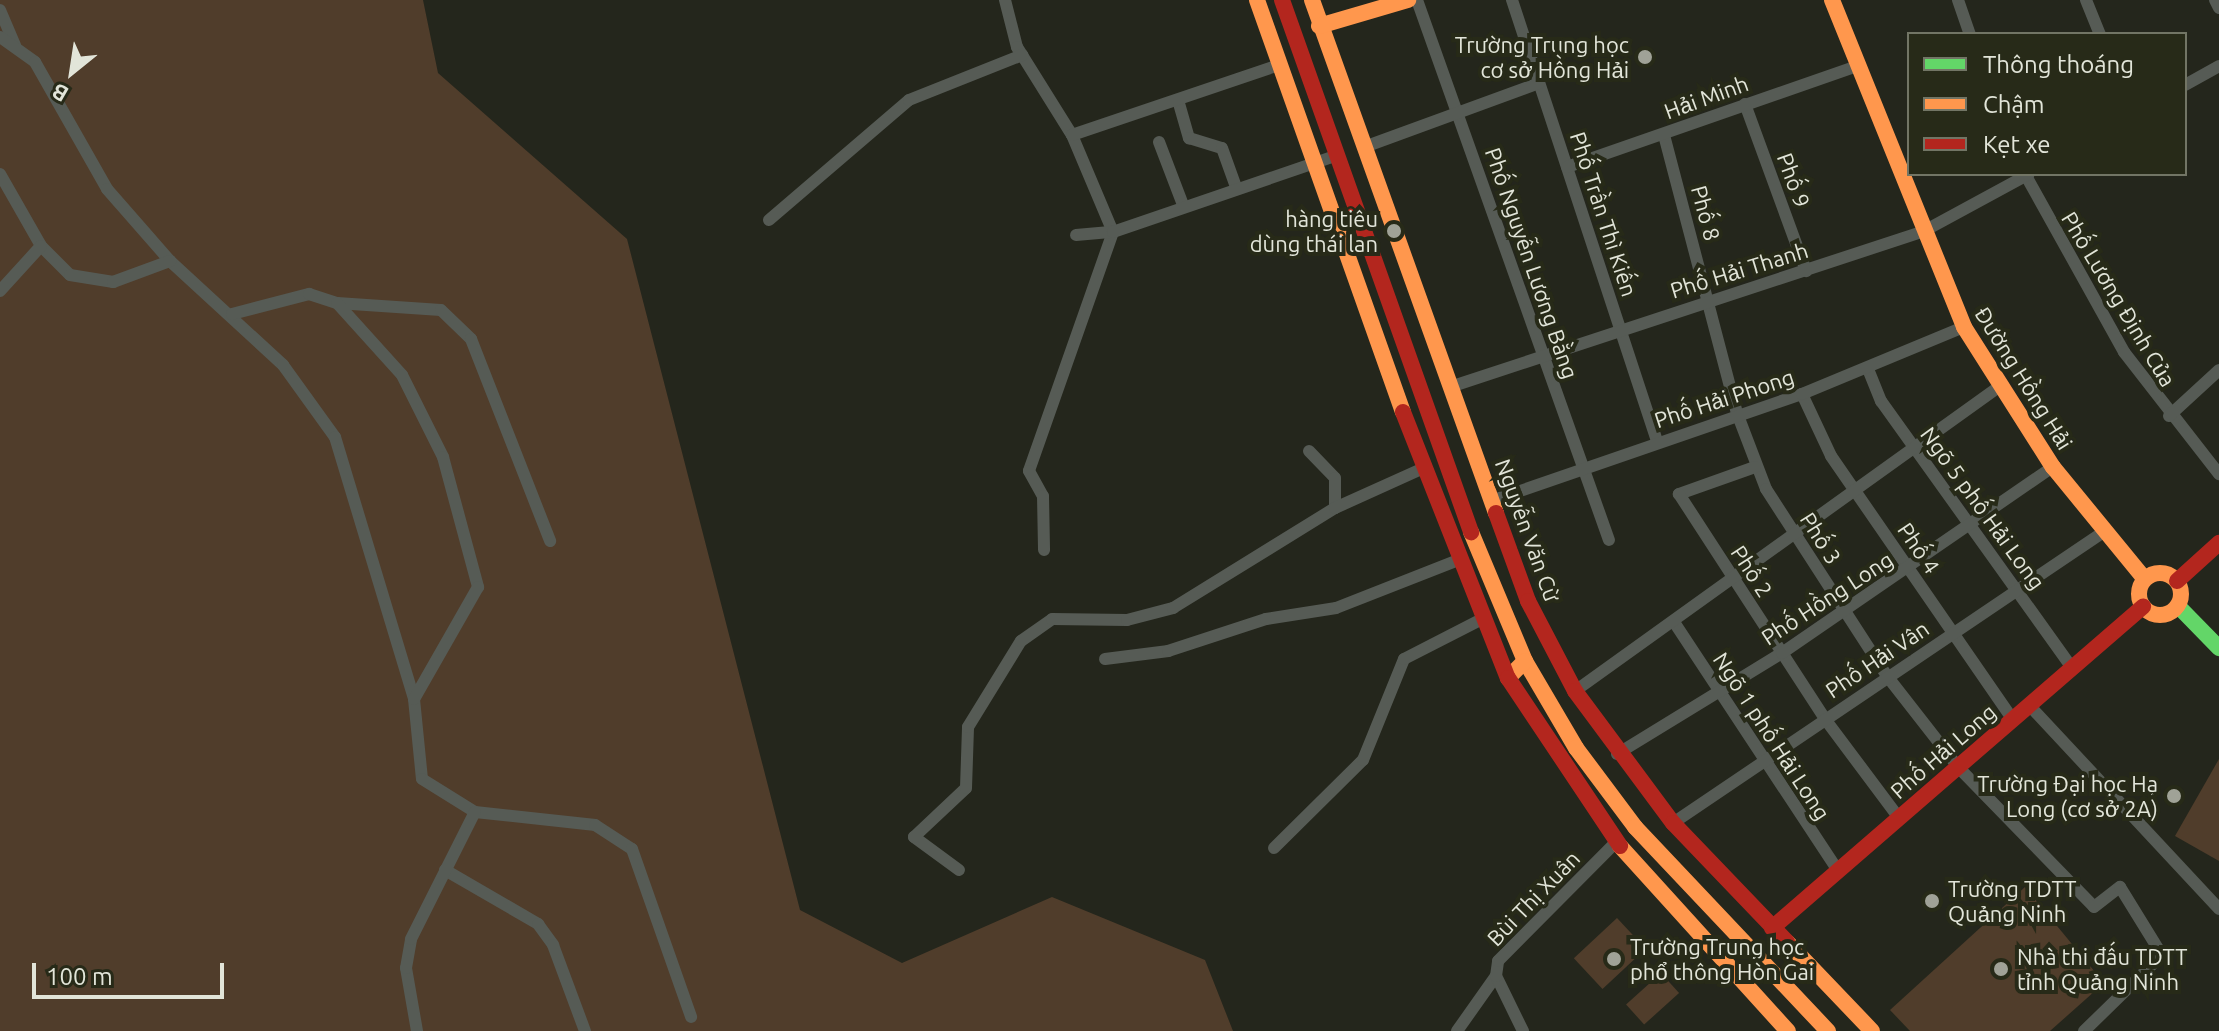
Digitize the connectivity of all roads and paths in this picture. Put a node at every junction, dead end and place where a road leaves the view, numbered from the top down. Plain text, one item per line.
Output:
1 (1005, 0) edge
2 (1257, 0) edge
3 (1282, 0) edge
4 (1312, 0) edge
5 (1408, 0) edge
6 (1417, 0) edge
7 (1512, 0) edge
8 (1832, 0) edge
9 (1958, 0) edge
10 (2086, 0) edge
11 (2215, 0) edge
12 (2219, 8) edge
13 (0, 10) edge
14 (1319, 26) junction
15 (1969, 32) edge
16 (2099, 32) edge
17 (0, 37) edge
18 (16, 49) junction
19 (1022, 55) junction
20 (1860, 65) junction
21 (1276, 66) junction
22 (2219, 66) edge
23 (1539, 83) junction
24 (2187, 84) edge
25 (1178, 100) junction
26 (1745, 104) junction
27 (1458, 113) junction
28 (1072, 135) junction
29 (1664, 135) junction
30 (1159, 142) dead end
31 (1367, 146) junction
32 (1335, 156) junction
33 (1316, 163) junction
34 (1567, 167) junction
35 (0, 174) edge
36 (2025, 176) edge
37 (2027, 176) edge
38 (1236, 187) junction
39 (1183, 205) junction
40 (769, 220) dead end
41 (1924, 231) junction
42 (1113, 232) junction
43 (1076, 235) dead end
44 (41, 246) junction
45 (170, 261) junction
46 (1806, 271) junction
47 (0, 291) edge
48 (1709, 301) junction
49 (337, 303) junction
50 (232, 314) junction
51 (1964, 327) junction
52 (1621, 328) junction
53 (1543, 360) junction
54 (1868, 369) junction
55 (2219, 370) edge
56 (1453, 386) junction
57 (2000, 386) junction
58 (1802, 394) junction
59 (1737, 413) junction
60 (2169, 416) junction
61 (1657, 440) junction
62 (1915, 449) junction
63 (1309, 451) dead end
64 (1426, 467) junction
65 (1583, 467) junction
66 (1755, 467) junction
67 (2053, 467) junction
68 (2219, 474) edge
69 (1856, 491) junction
70 (1494, 500) junction
71 (1335, 508) junction
72 (1971, 524) junction
73 (2105, 531) junction
74 (1794, 533) junction
75 (1609, 540) dead end
76 (550, 541) dead end
77 (2219, 543) edge
78 (1044, 550) dead end
79 (1456, 561) junction
80 (1909, 569) junction
81 (1733, 578) junction
82 (2144, 578) junction
83 (2177, 581) junction
84 (2019, 589) junction
85 (2178, 606) junction
86 (2143, 607) junction
87 (1844, 611) junction
88 (1482, 619) junction
89 (1674, 622) junction
90 (1952, 633) junction
91 (2219, 648) edge
92 (1782, 653) junction
93 (1105, 659) dead end
94 (1525, 661) junction
95 (2072, 668) junction
96 (1887, 676) junction
97 (1508, 678) junction
98 (1575, 691) junction
99 (1716, 691) junction
100 (414, 699) junction
101 (2029, 705) junction
102 (1825, 719) junction
103 (2013, 720) junction
104 (1617, 754) junction
105 (1761, 761) junction
106 (1958, 767) junction
107 (475, 812) junction
108 (1899, 818) junction
109 (1673, 823) junction
110 (1616, 842) junction
111 (1274, 848) dead end
112 (445, 870) junction
113 (959, 870) dead end
114 (1838, 871) junction
115 (2219, 909) edge
116 (1772, 928) junction
117 (1496, 976) junction
118 (691, 1017) dead end
119 (417, 1031) edge
120 (585, 1031) edge
121 (1457, 1031) edge
122 (1523, 1031) edge
123 (1788, 1031) edge
124 (1828, 1031) edge
125 (1872, 1031) edge
126 (2084, 1031) edge

1 - 19 street
2 - 21 main road
3 - 32 main road
4 - 14 main road, Nguyễn Văn Cừ
5 - 14 main road
6 - 27 street, Phố Nguyễn Lương Bằng
7 - 23 street, Phố Trần Thì Kiến
8 - 20 main road, Đường Hồng Hải
9 - 15 street
10 - 16 street
11 - 12 street
13 - 18 street
14 - 31 main road, Nguyễn Văn Cừ
17 - 18 street
18 - 45 street
19 - 28 street
19 - 40 street
20 - 26 street, Hải Minh
20 - 41 main road, Đường Hồng Hải
21 - 25 street
21 - 33 main road
22 - 24 street
23 - 27 street
23 - 34 street, Phố Trần Thì Kiến
25 - 28 street
25 - 38 street
26 - 29 street, Hải Minh
26 - 46 street, Phố 9
27 - 31 street
27 - 53 street, Phố Nguyễn Lương Bằng
28 - 42 street
29 - 34 street, Hải Minh
29 - 48 street, Phố 8
30 - 39 street
31 - 56 main road, Nguyễn Văn Cừ
32 - 33 street
32 - 94 main road
33 - 38 street
33 - 64 main road
34 - 52 street, Phố Trần Thì Kiến
35 - 44 street
36 - 41 street, Phố Hải Thanh
37 - 60 street, Phố Lương Định Của
38 - 39 street
39 - 42 street
41 - 46 street, Phố Hải Thanh
41 - 51 main road, Đường Hồng Hải
42 - 43 street
42 - 78 street
44 - 45 street
44 - 47 street
45 - 50 street
46 - 48 street, Phố Hải Thanh
48 - 52 street, Phố Hải Thanh
48 - 59 street, Phố 3
49 - 50 street
49 - 76 street
49 - 100 street
50 - 100 street
51 - 54 street, Phố Hải Phong
51 - 57 main road, Đường Hồng Hải
52 - 53 street, Phố Hải Thanh
52 - 61 street, Phố Trần Thì Kiến
53 - 56 street, Phố Hải Thanh
53 - 65 street, Phố Nguyễn Lương Bằng
54 - 58 street, Phố Hải Phong
54 - 62 street, Ngõ 5 phố Hải Long
55 - 60 street
56 - 70 main road, Nguyễn Văn Cừ
57 - 62 street
57 - 67 main road, Đường Hồng Hải
58 - 59 street, Phố Hải Phong
58 - 69 street, Phố 4
59 - 61 street, Phố Hải Phong
59 - 66 street, Phố 3
60 - 68 street, Phố Lương Định Của
61 - 65 street, Phố Hải Phong
62 - 69 street
62 - 72 street, Ngõ 5 phố Hải Long
63 - 71 street
64 - 71 street
64 - 79 main road
65 - 70 street, Phố Hải Phong
65 - 75 street, Phố Nguyễn Lương Bằng
66 - 74 street, Phố 3
66 - 81 street, Phố 2
67 - 72 street, Phố Hồng Long
67 - 73 main road, Đường Hồng Hải
69 - 74 street
69 - 80 street, Phố 4
70 - 98 main road, Nguyễn Văn Cừ
71 - 113 street
72 - 80 street, Phố Hồng Long
72 - 84 street, Ngõ 5 phố Hải Long
73 - 82 main road, Đường Hồng Hải
73 - 84 street, Phố Hải Vân
74 - 81 street
74 - 87 street, Phố 3
77 - 83 main road
79 - 88 main road
79 - 93 street
80 - 87 street, Phố Hồng Long
80 - 90 street, Phố 4
81 - 89 street
81 - 92 street, Phố 2
82 - 83 main road
82 - 86 main road
83 - 85 main road
84 - 90 street, Phố Hải Vân
84 - 95 street, Ngõ 5 phố Hải Long
85 - 86 main road
85 - 91 main road
86 - 95 main road, Phố Hải Long
87 - 92 street, Phố Hồng Long
87 - 96 street, Phố 3
88 - 97 main road
88 - 111 street
89 - 98 street
89 - 99 street, Ngõ 1 phố Hải Long
90 - 96 street, Phố Hải Vân
90 - 103 street, Phố 4
92 - 99 street, Phố Hồng Long
92 - 102 street, Phố 2
94 - 97 main road
94 - 124 main road
95 - 101 main road, Phố Hải Long
96 - 102 street, Phố Hải Vân
96 - 106 street, Phố 3
97 - 110 main road
98 - 104 main road, Nguyễn Văn Cừ
99 - 104 street, Phố Hồng Long
99 - 105 street, Ngõ 1 phố Hải Long
100 - 107 street
101 - 103 main road, Phố Hải Long
101 - 115 street
102 - 105 street, Phố Hải Vân
102 - 108 street, Phố 2
103 - 106 main road, Phố Hải Long
104 - 109 main road, Nguyễn Văn Cừ
105 - 109 street, Phố Hải Vân
105 - 114 street, Ngõ 1 phố Hải Long
106 - 108 main road, Phố Hải Long
106 - 126 street, Phố 3
107 - 112 street
107 - 118 street
108 - 114 main road, Phố Hải Long
109 - 116 main road, Nguyễn Văn Cừ
110 - 117 street, Bùi Thị Xuân
110 - 123 main road
112 - 119 street
112 - 120 street
114 - 116 main road, Phố Hải Long
116 - 125 main road, Nguyễn Văn Cừ
117 - 121 street
117 - 122 street, Bùi Thị Xuân

